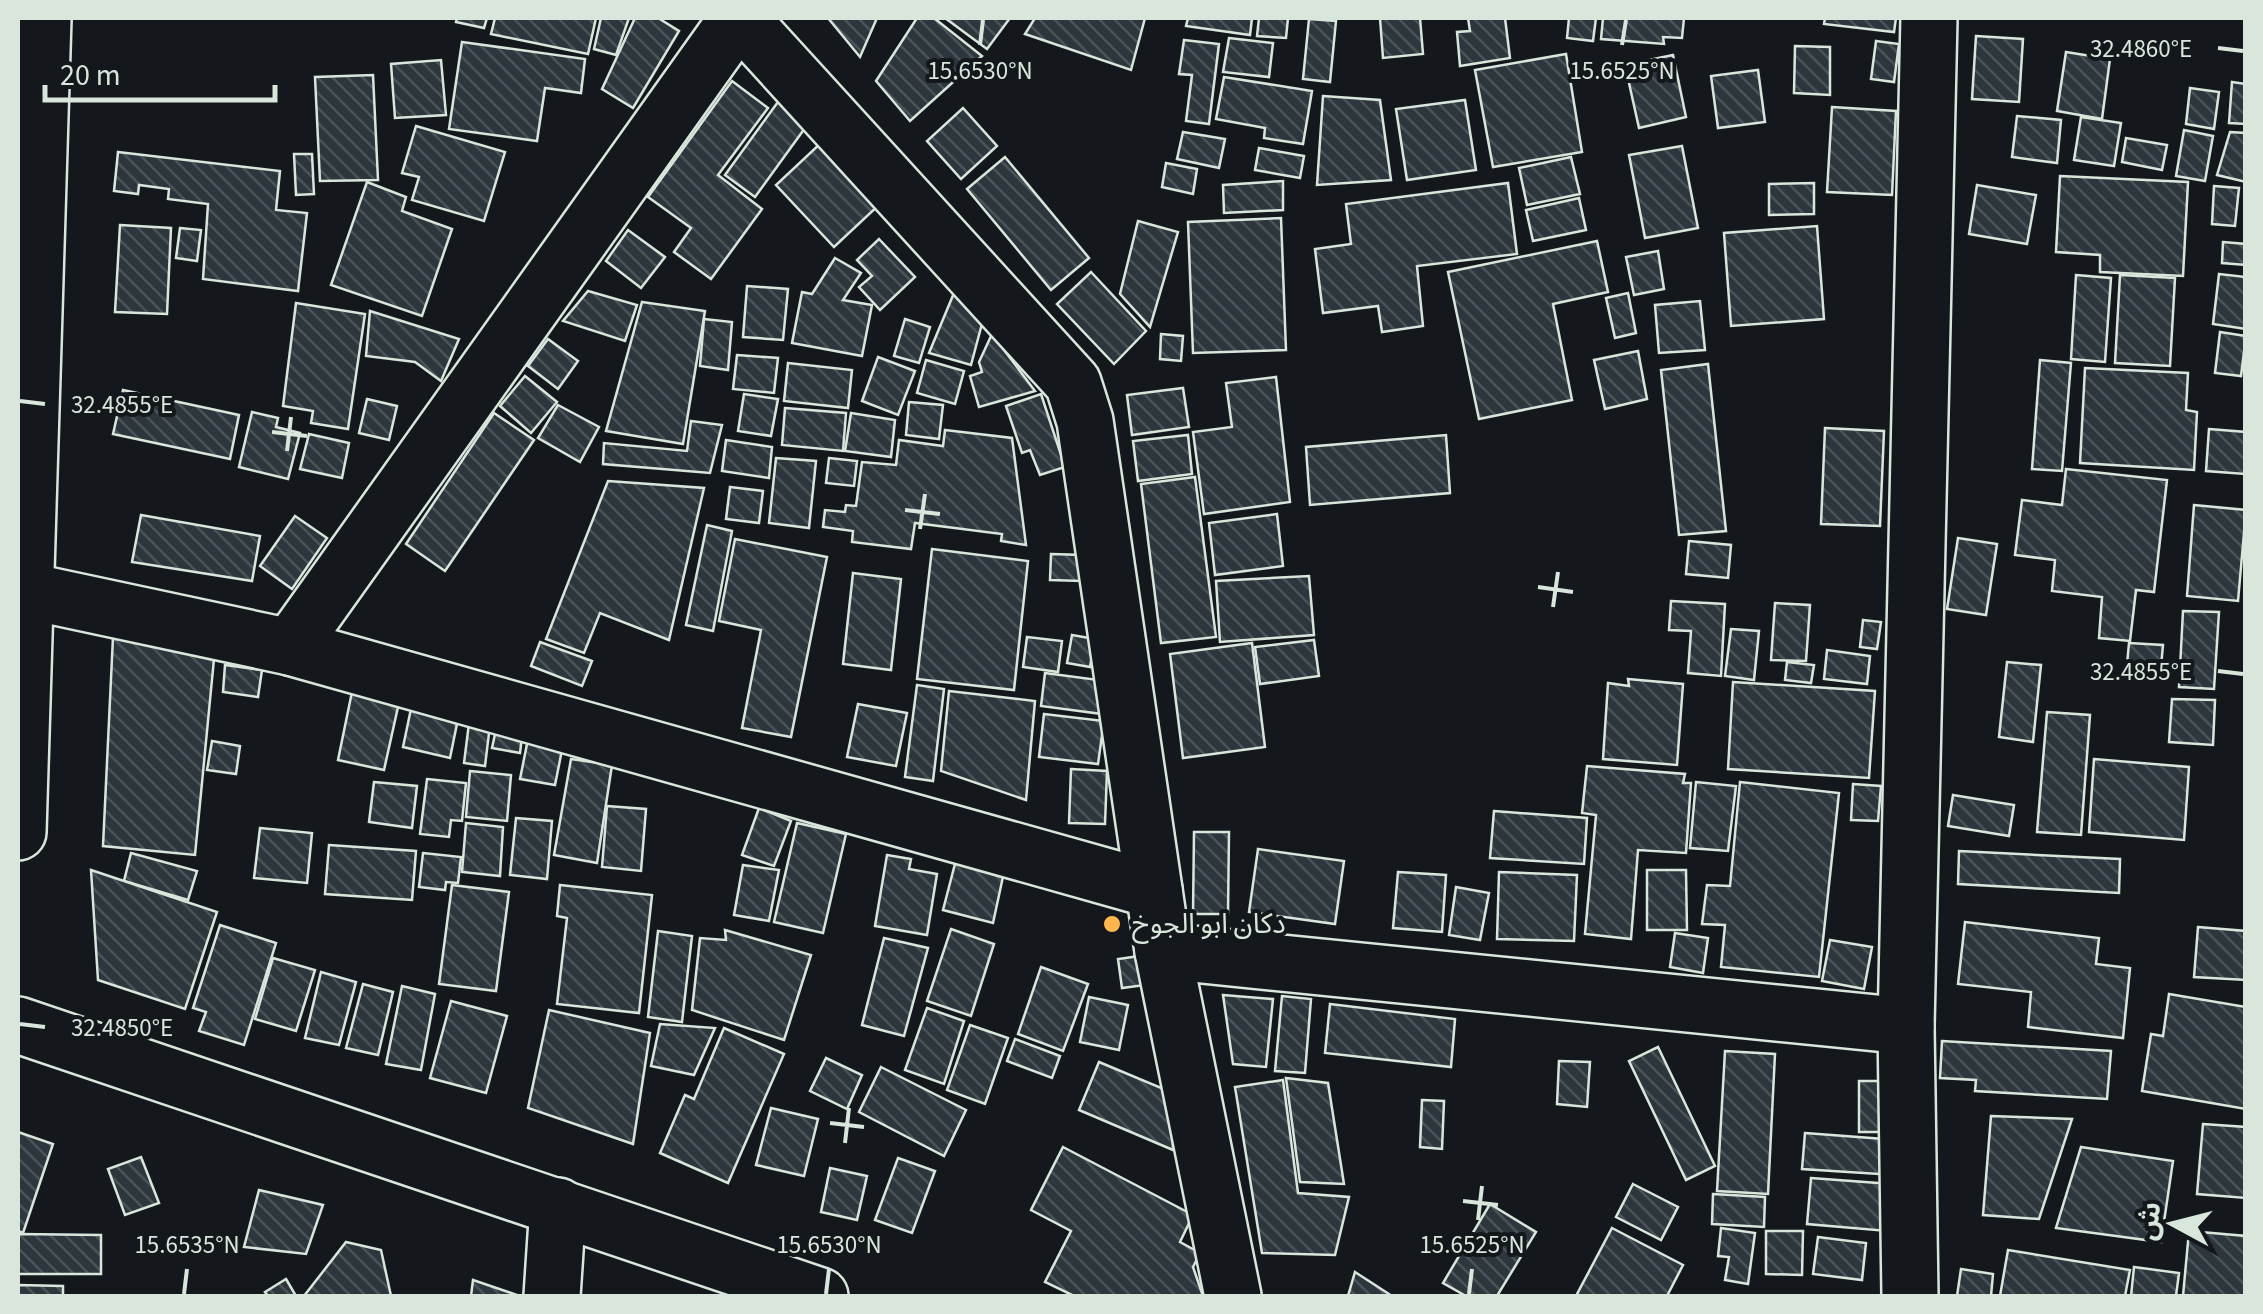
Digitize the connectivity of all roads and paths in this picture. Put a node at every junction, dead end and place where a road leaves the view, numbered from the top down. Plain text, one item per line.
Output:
1 (43, 18) edge
2 (739, 18) edge
3 (1930, 18) edge
4 (30, 154) edge
5 (28, 591) junction
6 (290, 647) junction
7 (18, 832) edge
8 (1154, 890) junction
9 (1163, 951) junction
10 (18, 1025) edge
11 (1906, 1026) junction
12 (558, 1206) junction
13 (552, 1296) edge
14 (820, 1296) edge
15 (1233, 1296) edge
16 (1910, 1296) edge

1 - 4 street
2 - 6 street
2 - 8 street
3 - 11 street
4 - 5 street
5 - 6 street
5 - 7 street
6 - 8 street
8 - 9 street
9 - 11 street
9 - 15 street
10 - 12 street
11 - 16 street
12 - 13 street
12 - 14 street

